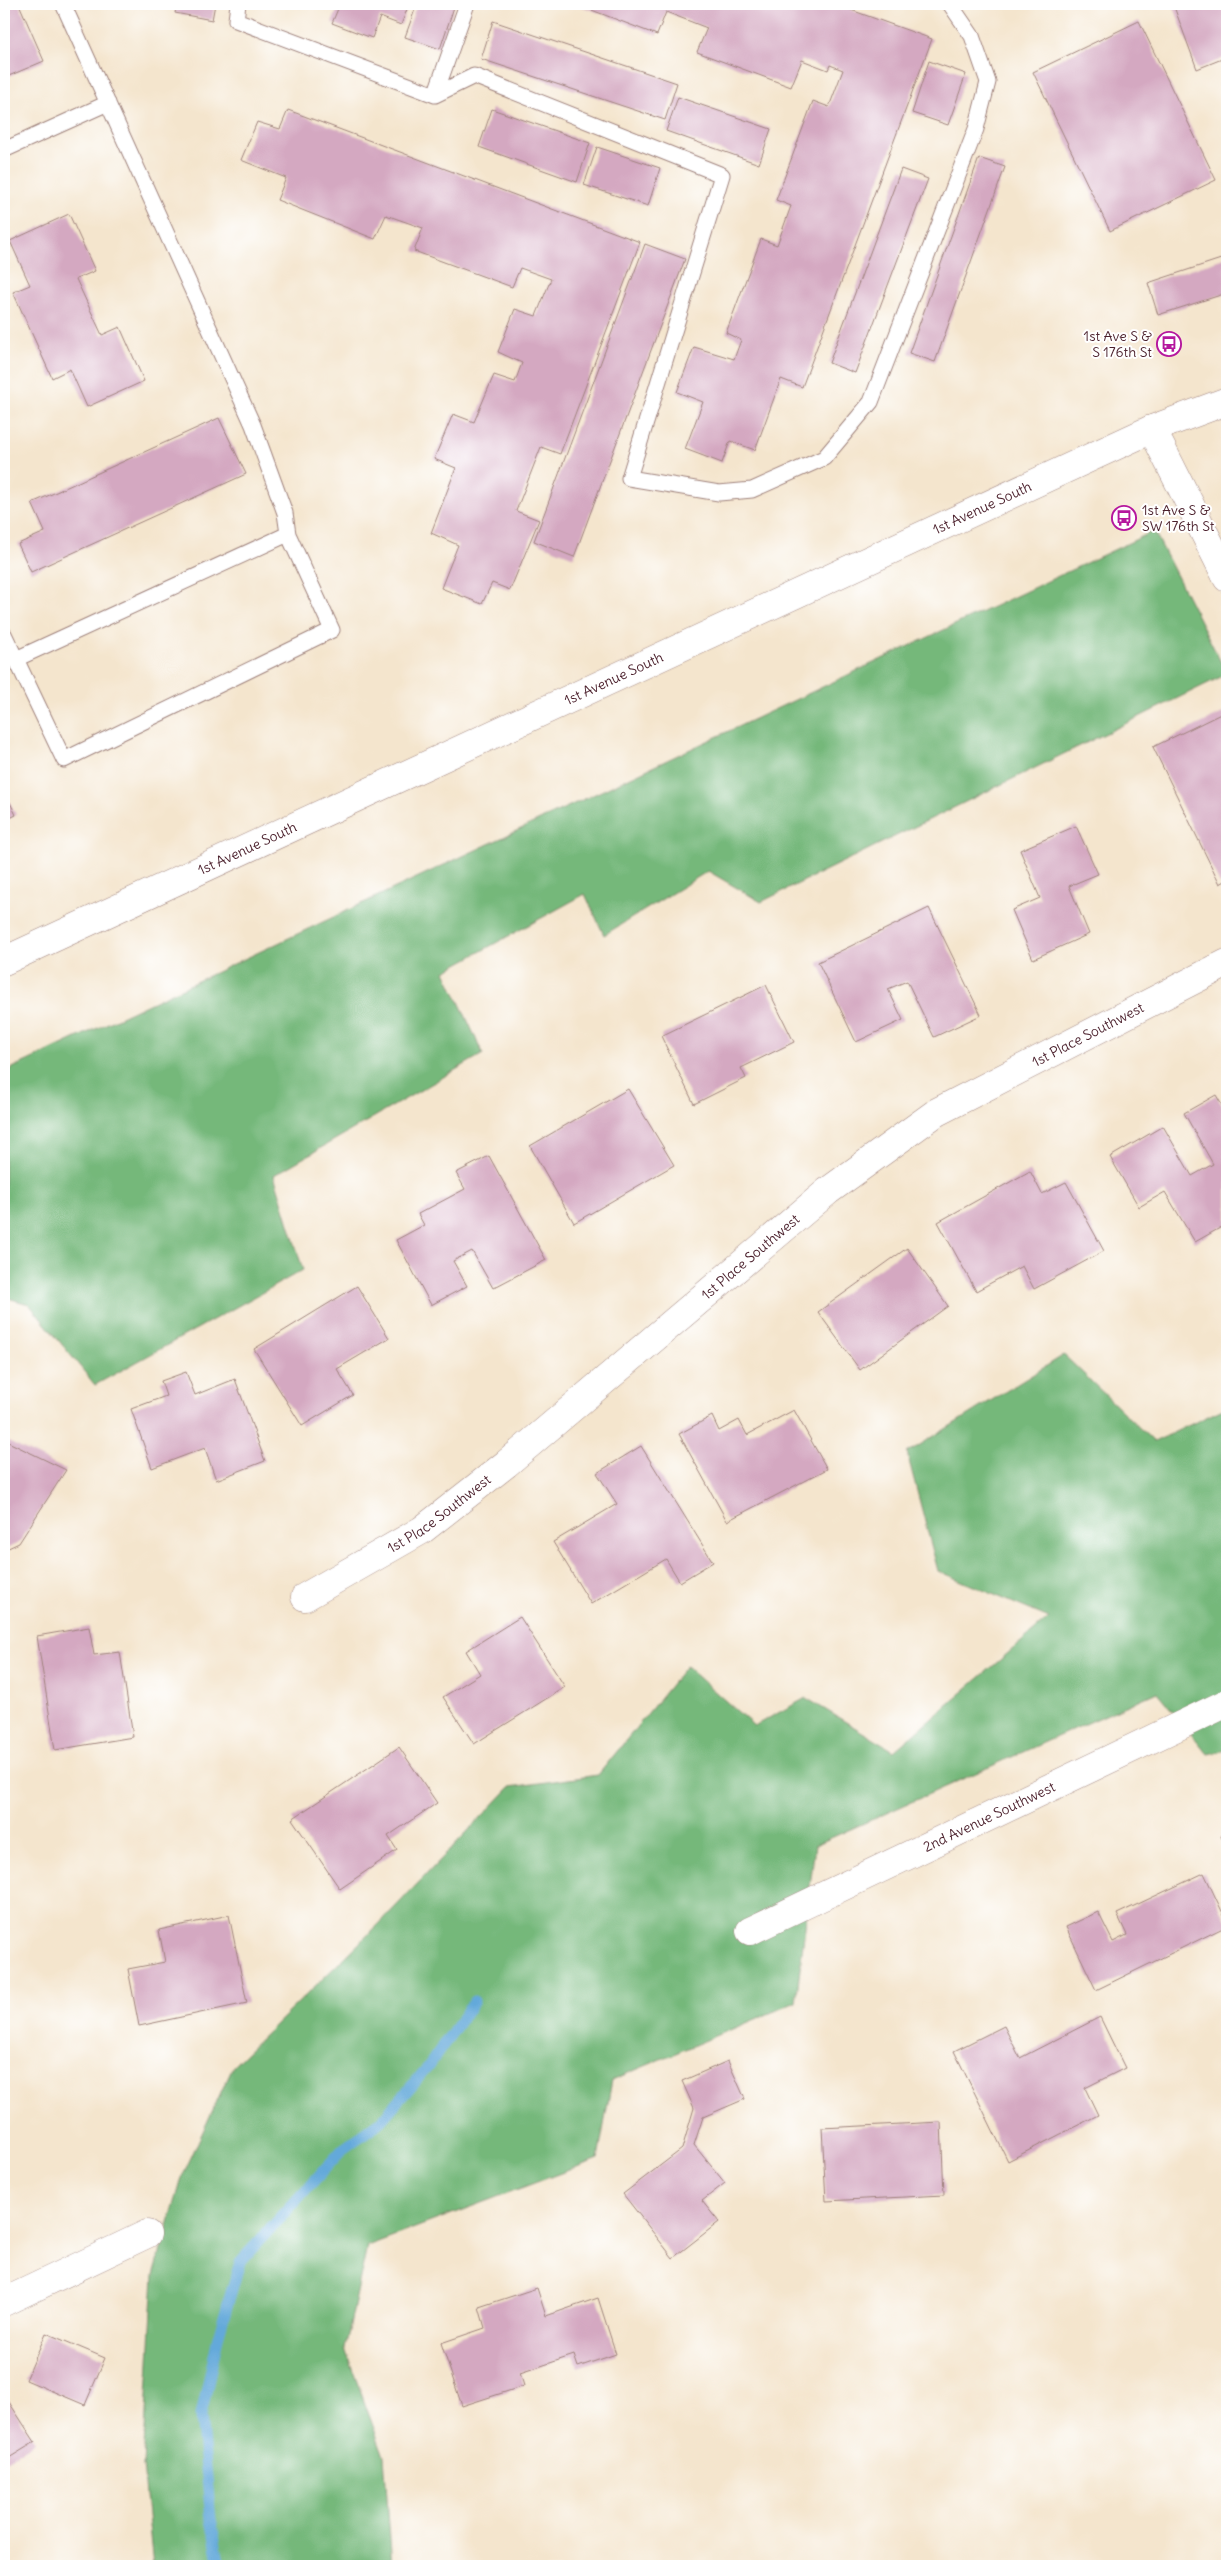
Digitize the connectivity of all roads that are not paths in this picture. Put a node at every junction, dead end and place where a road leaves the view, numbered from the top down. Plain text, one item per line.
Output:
1 (63, 4) edge
2 (238, 4) edge
3 (467, 4) edge
4 (950, 4) edge
5 (435, 95) junction
6 (108, 103) junction
7 (4, 150) edge
8 (1227, 400) edge
9 (1152, 429) junction
10 (288, 534) junction
11 (1227, 578) edge
12 (4, 634) edge
13 (16, 659) junction
14 (4, 961) edge
15 (1227, 963) edge
16 (305, 1596) dead end
17 (1227, 1703) edge
18 (750, 1931) dead end
19 (147, 2234) dead end
20 (4, 2302) edge

1 - 6 lane
2 - 5 lane
3 - 5 lane
4 - 5 lane
6 - 7 lane
6 - 10 lane
8 - 9 street, 1st Avenue South
9 - 11 street
9 - 14 street, 1st Avenue South
10 - 13 lane
10 - 13 lane
12 - 13 lane
15 - 16 street, 1st Place Southwest
17 - 18 street, 2nd Avenue Southwest
19 - 20 street

